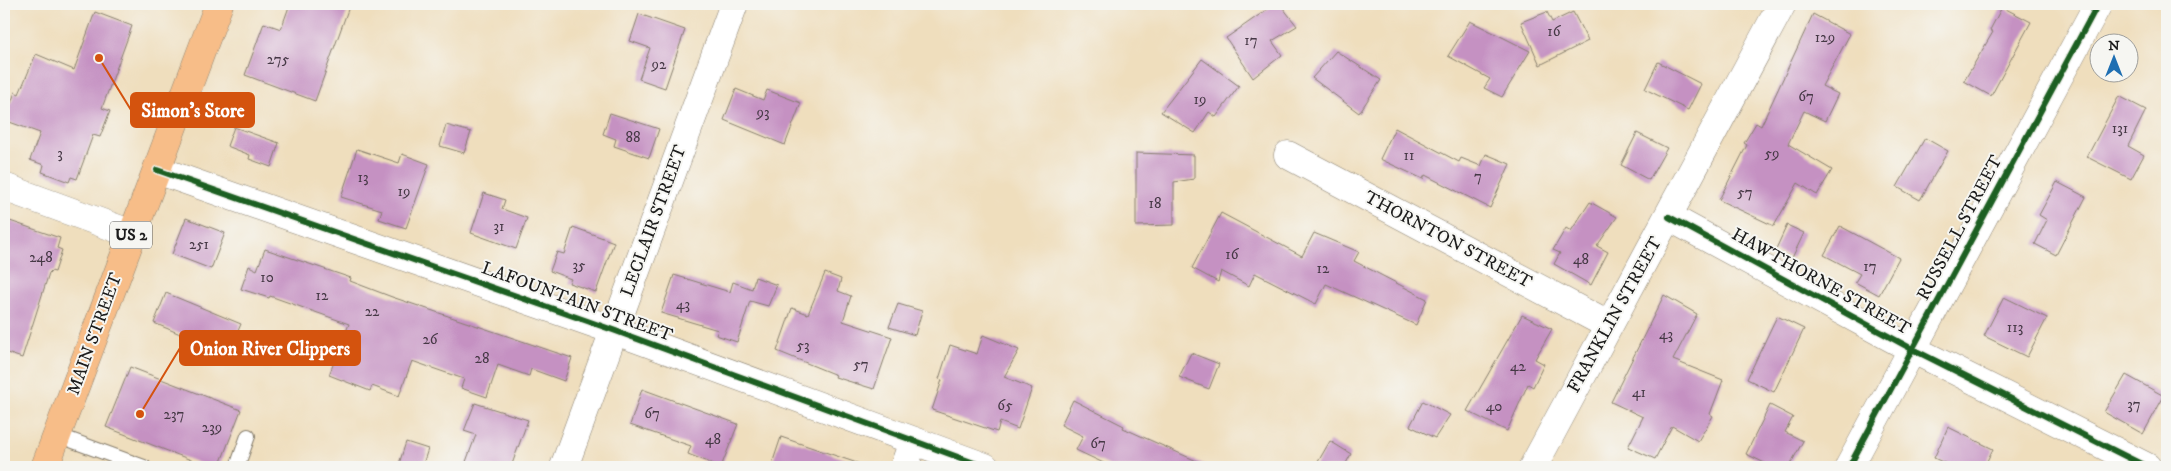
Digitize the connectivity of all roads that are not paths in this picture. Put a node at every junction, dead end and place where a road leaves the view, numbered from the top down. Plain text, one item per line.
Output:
1 (219, 4) edge
2 (734, 4) edge
3 (1782, 4) edge
4 (2098, 4) edge
5 (1288, 155) dead end
6 (157, 170) junction
7 (4, 187) edge
8 (1669, 217) junction
9 (132, 234) junction
10 (1608, 325) junction
11 (614, 330) junction
12 (1912, 349) junction
13 (57, 435) junction
14 (248, 436) dead end
15 (913, 441) junction
16 (45, 467) edge
17 (144, 467) edge
18 (237, 467) edge
19 (564, 467) edge
20 (904, 467) edge
21 (984, 467) edge
22 (1533, 467) edge
23 (1849, 467) edge
24 (2147, 467) edge

1 - 6 main road, MAIN STREET / US 2
2 - 11 street, LECLAIR STREET
3 - 8 street, FRANKLIN STREET
4 - 12 street, RUSSELL STREET
5 - 10 street, THORNTON STREET
6 - 9 main road, MAIN STREET / US 2
6 - 11 street, LAFOUNTAIN STREET
7 - 9 street
8 - 10 street, FRANKLIN STREET
8 - 12 street, HAWTHORNE STREET
9 - 13 main road, MAIN STREET / US 2
10 - 22 street, FRANKLIN STREET
11 - 15 street, LAFOUNTAIN STREET
11 - 19 street, LECLAIR STREET
12 - 23 street, RUSSELL STREET
12 - 24 street, HAWTHORNE STREET
13 - 16 main road, MAIN STREET / US 2
13 - 17 lane
14 - 18 lane
15 - 20 street
15 - 21 street, LAFOUNTAIN STREET

